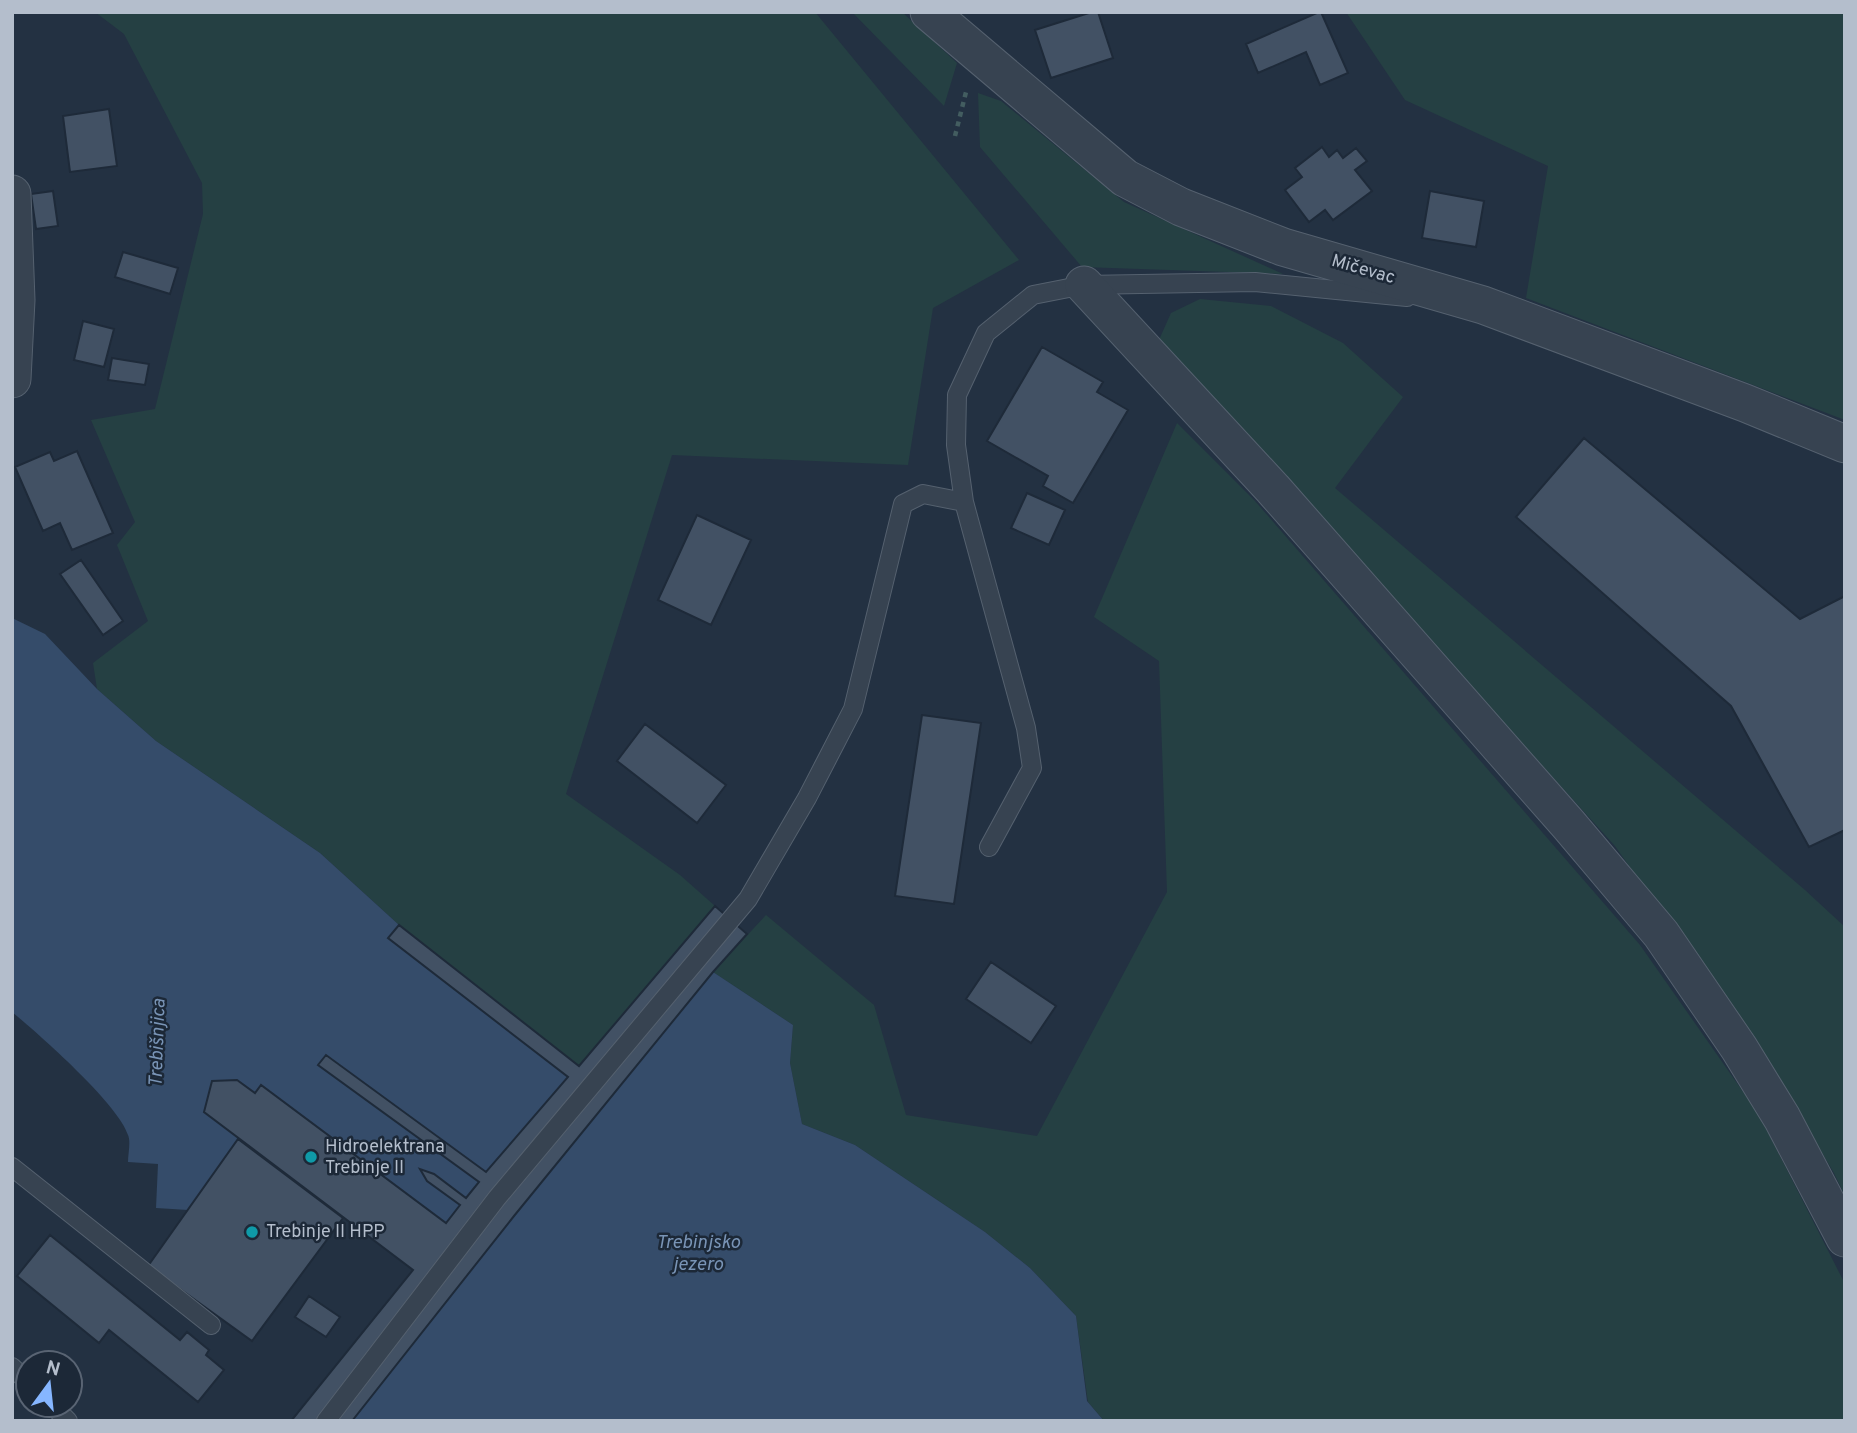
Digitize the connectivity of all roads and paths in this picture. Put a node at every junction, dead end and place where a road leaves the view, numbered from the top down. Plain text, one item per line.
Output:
1 (929, 12) edge
2 (976, 53) junction
3 (955, 136) dead end
4 (12, 194) edge
5 (1083, 285) junction
6 (1483, 305) junction
7 (12, 379) edge
8 (1845, 444) edge
9 (964, 502) junction
10 (989, 847) dead end
11 (12, 1167) edge
12 (1845, 1238) edge
13 (211, 1325) dead end
14 (326, 1421) edge

1 - 2 street, Mičevac
2 - 3 path
2 - 6 street, Mičevac
4 - 7 street
5 - 6 lane
5 - 9 lane
5 - 12 street
6 - 8 street, Mičevac
9 - 10 lane
9 - 14 lane
11 - 13 lane

